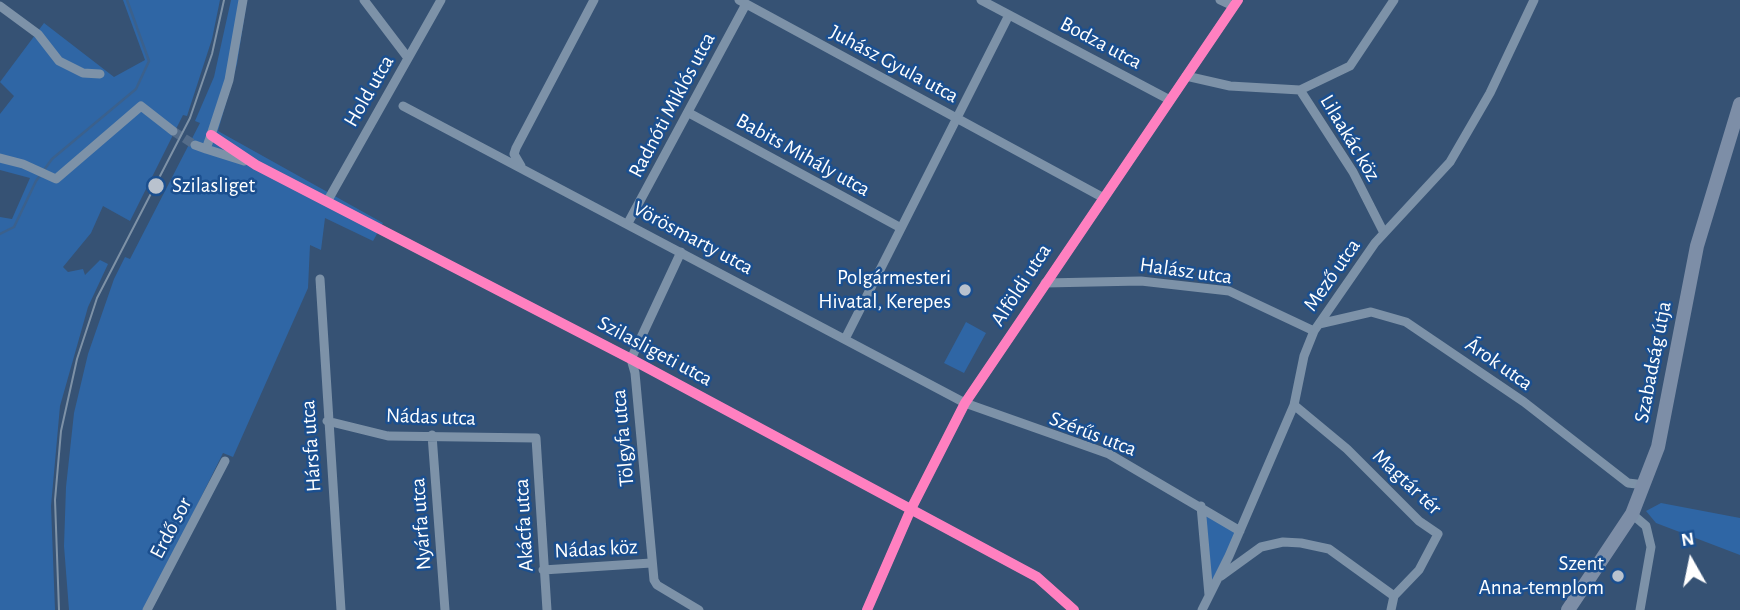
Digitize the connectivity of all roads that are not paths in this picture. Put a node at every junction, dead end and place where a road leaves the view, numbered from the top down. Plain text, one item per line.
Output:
1 (243, 0) edge
2 (364, 0) edge
3 (441, 0) edge
4 (594, 0) edge
5 (981, 0) edge
6 (1220, 0) edge
7 (1394, 0) edge
8 (1534, 0) edge
9 (743, 2) edge
10 (1235, 3) edge
11 (0, 6) edge
12 (1009, 15) junction
13 (408, 58) junction
14 (100, 74) dead end
15 (1186, 76) junction
16 (1300, 90) junction
17 (1168, 99) junction
18 (1740, 104) edge
19 (403, 106) dead end
20 (689, 113) junction
21 (957, 118) junction
22 (173, 131) tunnel mouth
23 (211, 135) junction
24 (195, 145) tunnel mouth
25 (206, 149) junction
26 (0, 158) edge
27 (256, 165) junction
28 (522, 167) junction
29 (1102, 197) junction
30 (328, 200) junction
31 (628, 223) junction
32 (901, 228) junction
33 (1384, 233) junction
34 (681, 252) junction
35 (320, 279) dead end
36 (1045, 284) junction
37 (1317, 327) junction
38 (845, 339) junction
39 (631, 359) junction
40 (965, 403) junction
41 (1294, 405) junction
42 (327, 421) junction
43 (432, 435) junction
44 (536, 438) joint
45 (226, 461) dead end
46 (1645, 485) junction
47 (1201, 506) junction
48 (911, 509) junction
49 (1632, 514) junction
50 (1240, 531) junction
51 (652, 563) junction
52 (543, 570) junction
53 (1219, 578) junction
54 (1394, 596) junction
55 (1209, 597) junction
56 (147, 610) edge
57 (341, 610) edge
58 (445, 610) edge
59 (547, 610) edge
60 (698, 610) edge
61 (867, 610) edge
62 (1074, 610) edge
63 (1202, 610) edge
64 (1391, 610) edge
65 (1568, 610) edge
66 (1640, 610) edge

1 - 23 street
2 - 13 street
3 - 13 street, Hold utca
4 - 28 street
5 - 12 street, Bodza utca
6 - 10 street
7 - 16 street
8 - 33 street, Mező utca
9 - 20 street, Radnóti Miklós utca
9 - 21 street, Juhász Gyula utca
10 - 15 street, Alföldi utca
11 - 14 street
12 - 17 street, Bodza utca
12 - 21 street, Juhász Gyula utca
13 - 30 street, Hold utca
15 - 16 street, Lilaakác köz
15 - 17 street, Alföldi utca
16 - 33 street, Lilaakác köz
17 - 29 street, Alföldi utca
18 - 46 main road, Szabadság útja
19 - 28 street, Vörösmarty utca
20 - 31 street, Radnóti Miklós utca
20 - 32 street, Babits Mihály utca
21 - 29 street, Juhász Gyula utca
21 - 32 street, Juhász Gyula utca
22 - 26 street
23 - 25 street
23 - 27 street, Szilasligeti utca
24 - 25 street, Szilasligeti utca
25 - 27 street, Szilasligeti utca
27 - 30 street, Szilasligeti utca
28 - 31 street, Vörösmarty utca
29 - 36 street, Alföldi utca
30 - 39 street, Szilasligeti utca
31 - 34 street, Vörösmarty utca
32 - 38 street, Juhász Gyula utca
33 - 37 street, Mező utca
34 - 38 street, Vörösmarty utca
34 - 39 street, Tölgyfa utca
35 - 42 street, Hársfa utca
36 - 37 street, Halász utca
36 - 40 street, Alföldi utca
37 - 41 street, Mező utca
37 - 46 street, Árok utca
38 - 40 street, Vörösmarty utca
39 - 48 street, Szilasligeti utca
39 - 51 street, Tölgyfa utca
40 - 47 street, Szérűs utca
40 - 48 street, Alföldi utca
41 - 50 street, Mező utca
41 - 54 street, Magtár tér
42 - 43 street, Nádas utca
42 - 57 street, Hársfa utca
43 - 44 street, Nádas utca
43 - 58 street, Nyárfa utca
44 - 52 street, Akácfa utca
45 - 56 street, Erdő sor
46 - 49 main road, Szabadság útja
47 - 50 street, Szérűs utca
47 - 55 street
48 - 61 street, Alföldi utca
48 - 62 street, Szilasligeti utca
49 - 65 main road, Szabadság útja
49 - 66 street
50 - 53 street, Mező utca
51 - 52 street, Nádas köz
51 - 60 street, Tölgyfa utca
52 - 59 street, Akácfa utca
53 - 54 street
53 - 55 street, Mező utca
54 - 64 street
55 - 63 street, Mező utca

